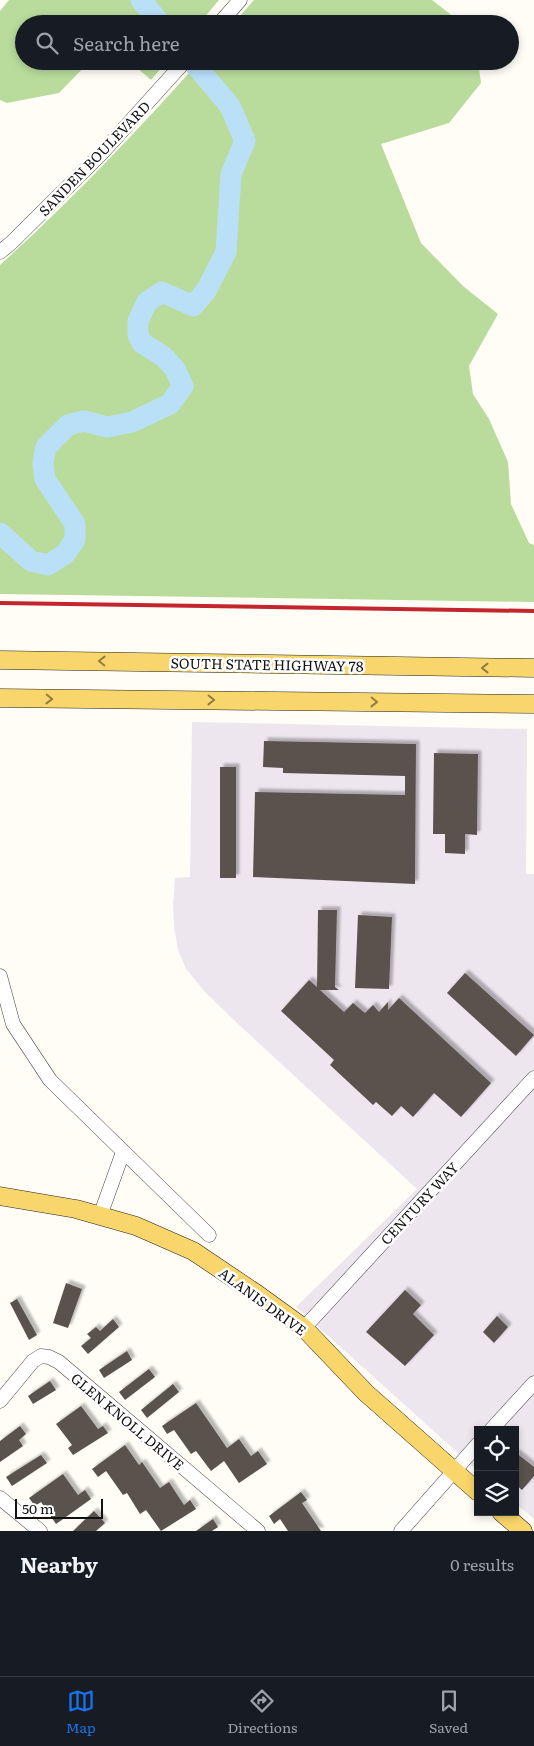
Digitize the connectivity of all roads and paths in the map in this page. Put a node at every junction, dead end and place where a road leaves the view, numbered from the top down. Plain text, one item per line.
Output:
1 (240, 0) edge
2 (227, 15) edge
3 (177, 70) edge
4 (0, 252) edge
5 (0, 660) edge
6 (534, 668) edge
7 (0, 698) edge
8 (534, 704) edge
9 (0, 976) edge
10 (534, 1078) edge
11 (123, 1152) junction
12 (0, 1196) edge
13 (100, 1216) junction
14 (209, 1235) dead end
15 (304, 1328) junction
16 (534, 1384) edge
17 (0, 1400) edge
18 (495, 1426) edge
19 (474, 1448) edge
20 (452, 1471) junction
21 (474, 1489) edge
22 (0, 1498) edge
23 (506, 1516) edge
24 (40, 1531) edge
25 (258, 1531) edge
26 (401, 1531) edge
27 (523, 1531) edge

1 - 2 street
3 - 4 street, SANDEN BOULEVARD
6 -> 5 main road, SOUTH STATE HIGHWAY 78
7 -> 8 main road
9 - 11 street
10 - 15 street, CENTURY WAY
11 - 13 street
11 - 14 street
12 - 13 main road, ALANIS DRIVE
13 - 15 main road, ALANIS DRIVE
15 - 20 main road, ALANIS DRIVE
16 - 18 street
17 - 25 street, GLEN KNOLL DRIVE
19 - 20 street
20 - 21 main road, ALANIS DRIVE
20 - 26 street
22 - 24 street
23 - 27 main road

